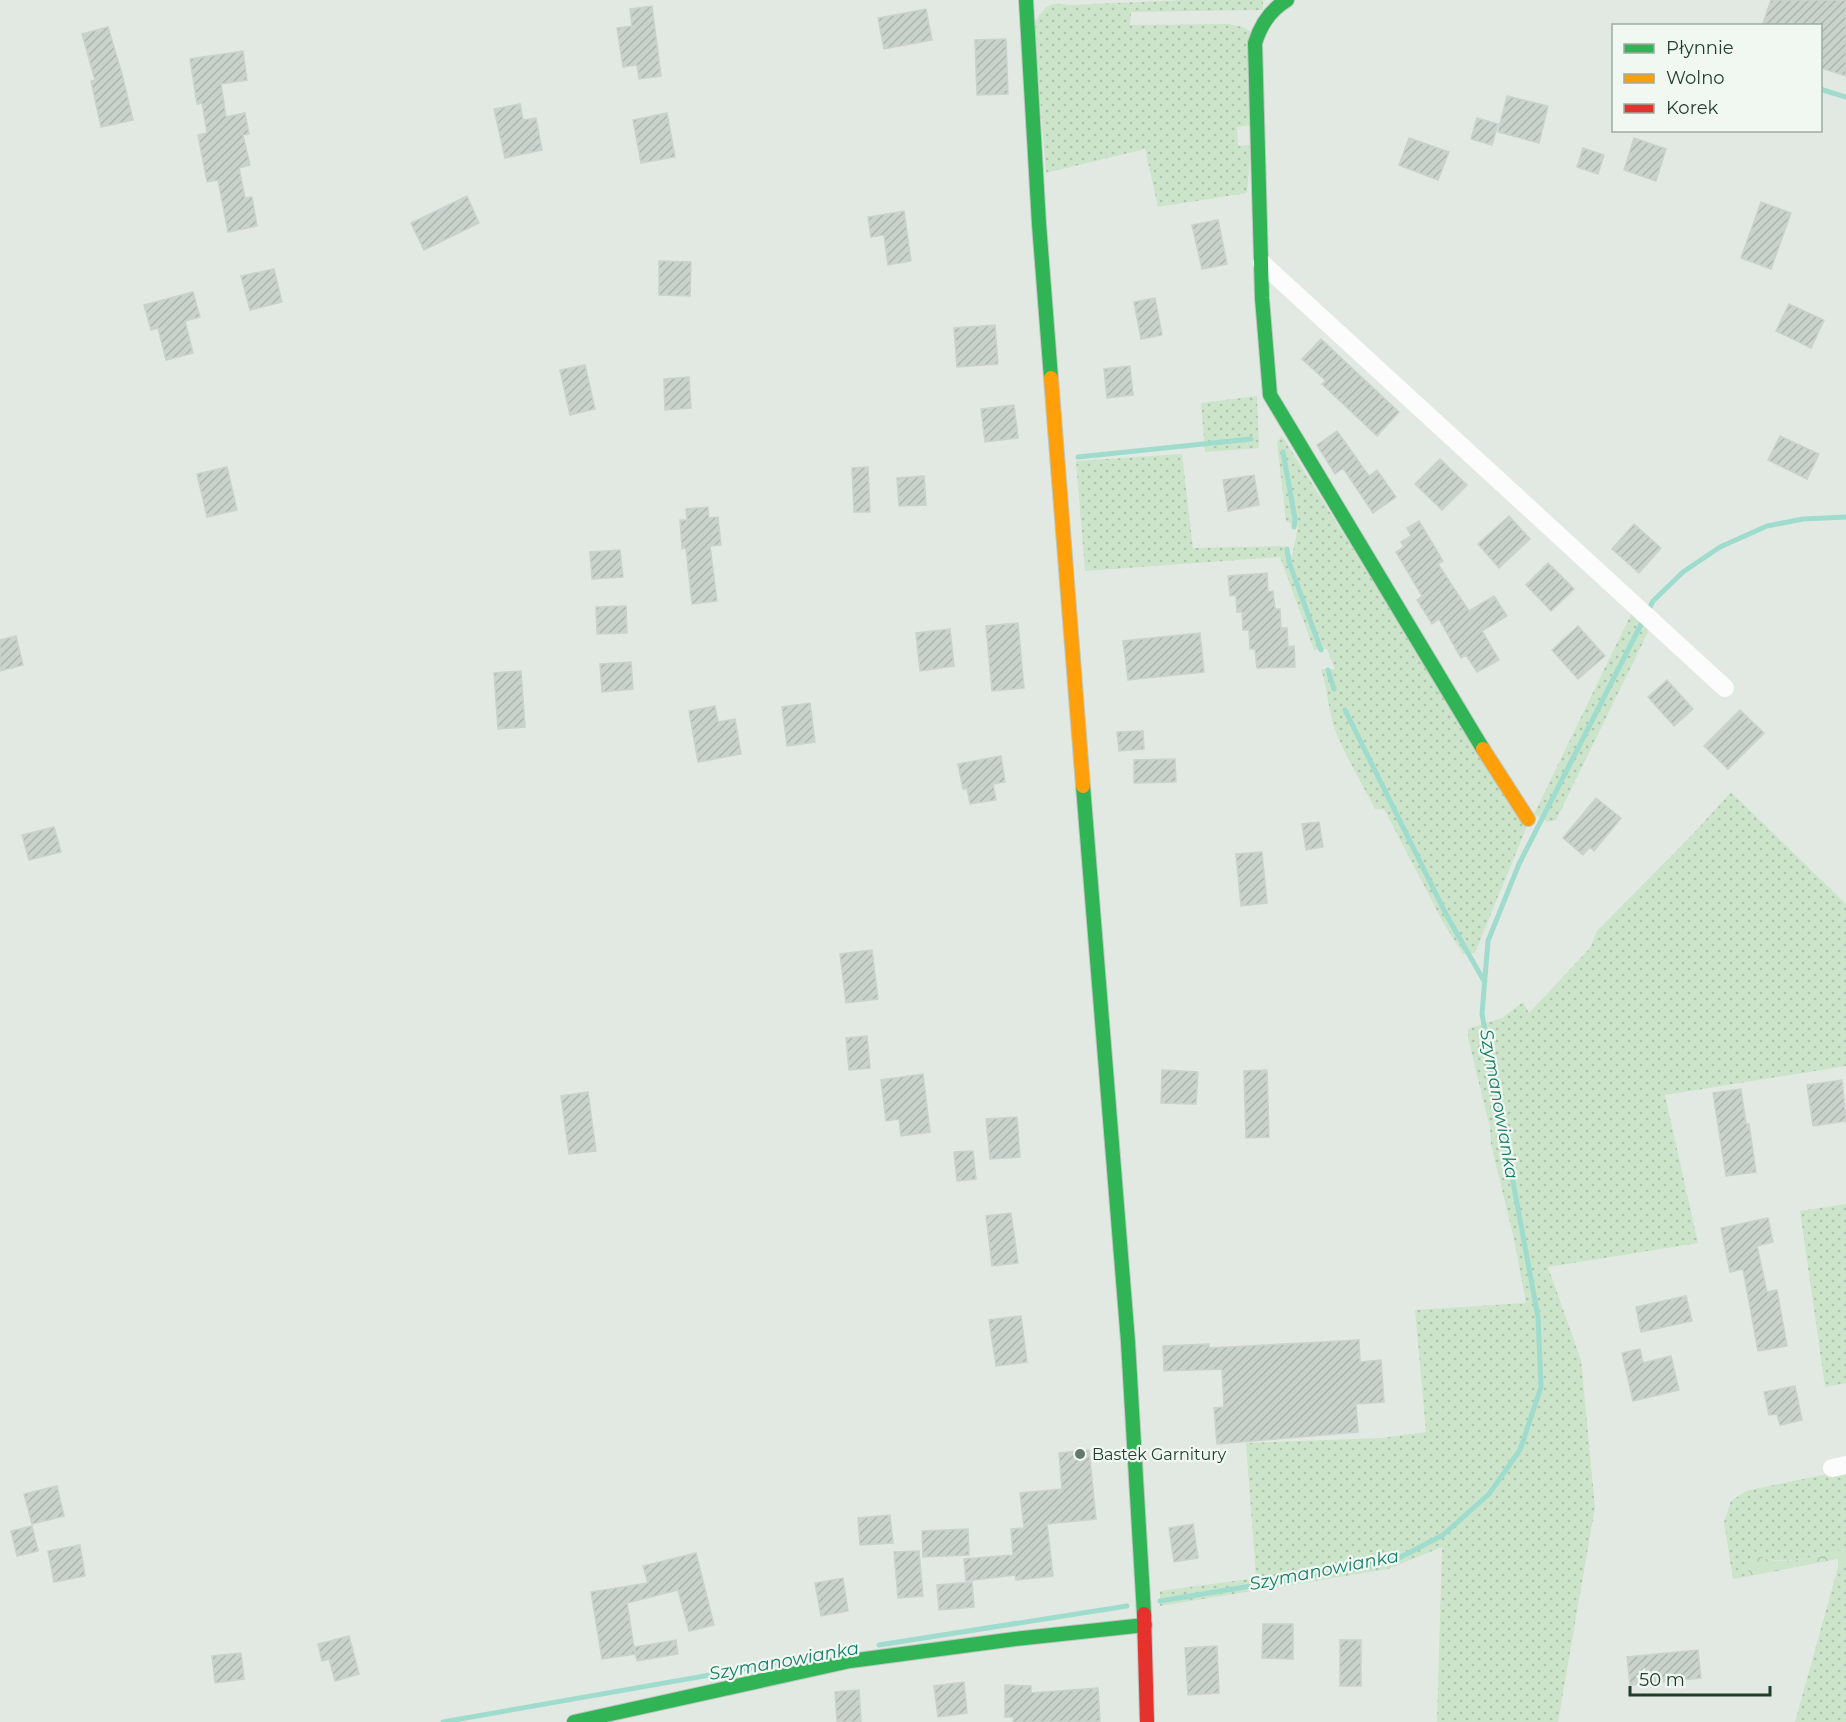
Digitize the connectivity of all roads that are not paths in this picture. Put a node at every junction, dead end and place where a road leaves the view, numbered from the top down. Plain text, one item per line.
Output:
1 (1026, 0) edge
2 (1287, 0) edge
3 (1262, 263) junction
4 (1725, 687) dead end
5 (1528, 819) dead end
6 (1145, 1625) junction
7 (574, 1722) edge
8 (1147, 1722) edge

1 - 6 street
2 - 3 street
3 - 4 street
3 - 5 street
6 - 7 street
6 - 8 street

